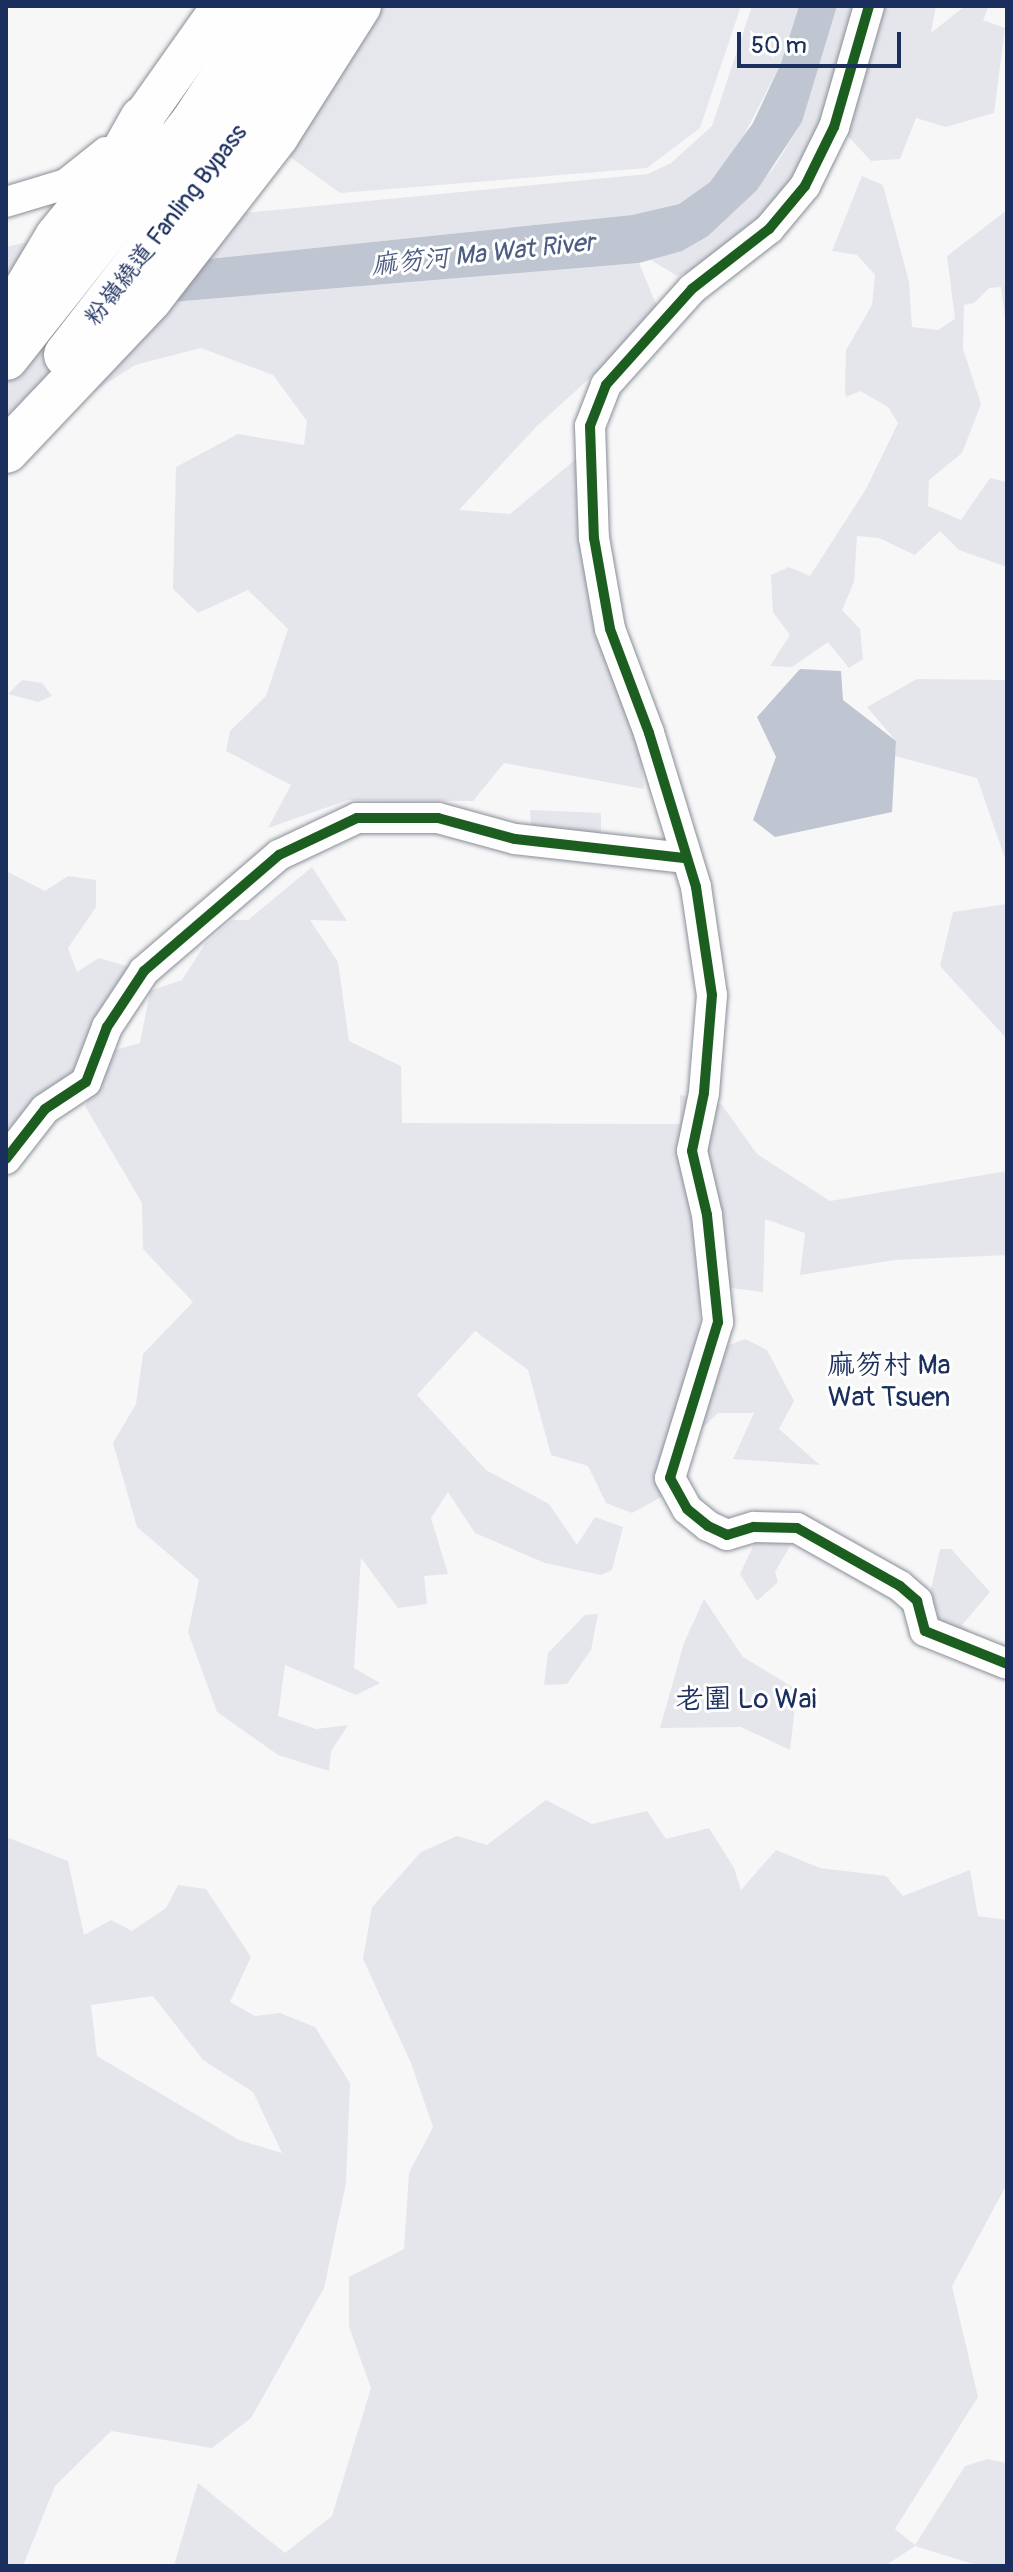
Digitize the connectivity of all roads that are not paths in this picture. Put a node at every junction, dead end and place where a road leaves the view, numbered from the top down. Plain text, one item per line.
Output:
1 (222, 6) edge
2 (269, 6) edge
3 (316, 6) edge
4 (359, 6) edge
5 (869, 6) edge
6 (142, 119) junction
7 (161, 196) junction
8 (6, 202) edge
9 (6, 322) edge
10 (6, 358) edge
11 (6, 438) edge
12 (6, 451) edge
13 (684, 858) junction
14 (6, 1159) edge
15 (1007, 1664) edge

1 - 6 main road
2 - 7 highway, 粉嶺繞道 Fanling Bypass
3 - 7 highway, 粉嶺繞道 Fanling Bypass
4 - 7 highway
5 - 13 street
6 - 7 highway
6 - 8 street
7 - 9 highway
7 - 10 highway, 粉嶺繞道 Fanling Bypass
7 - 11 highway, 粉嶺繞道 Fanling Bypass
7 - 12 highway
13 - 14 street
13 - 15 street

